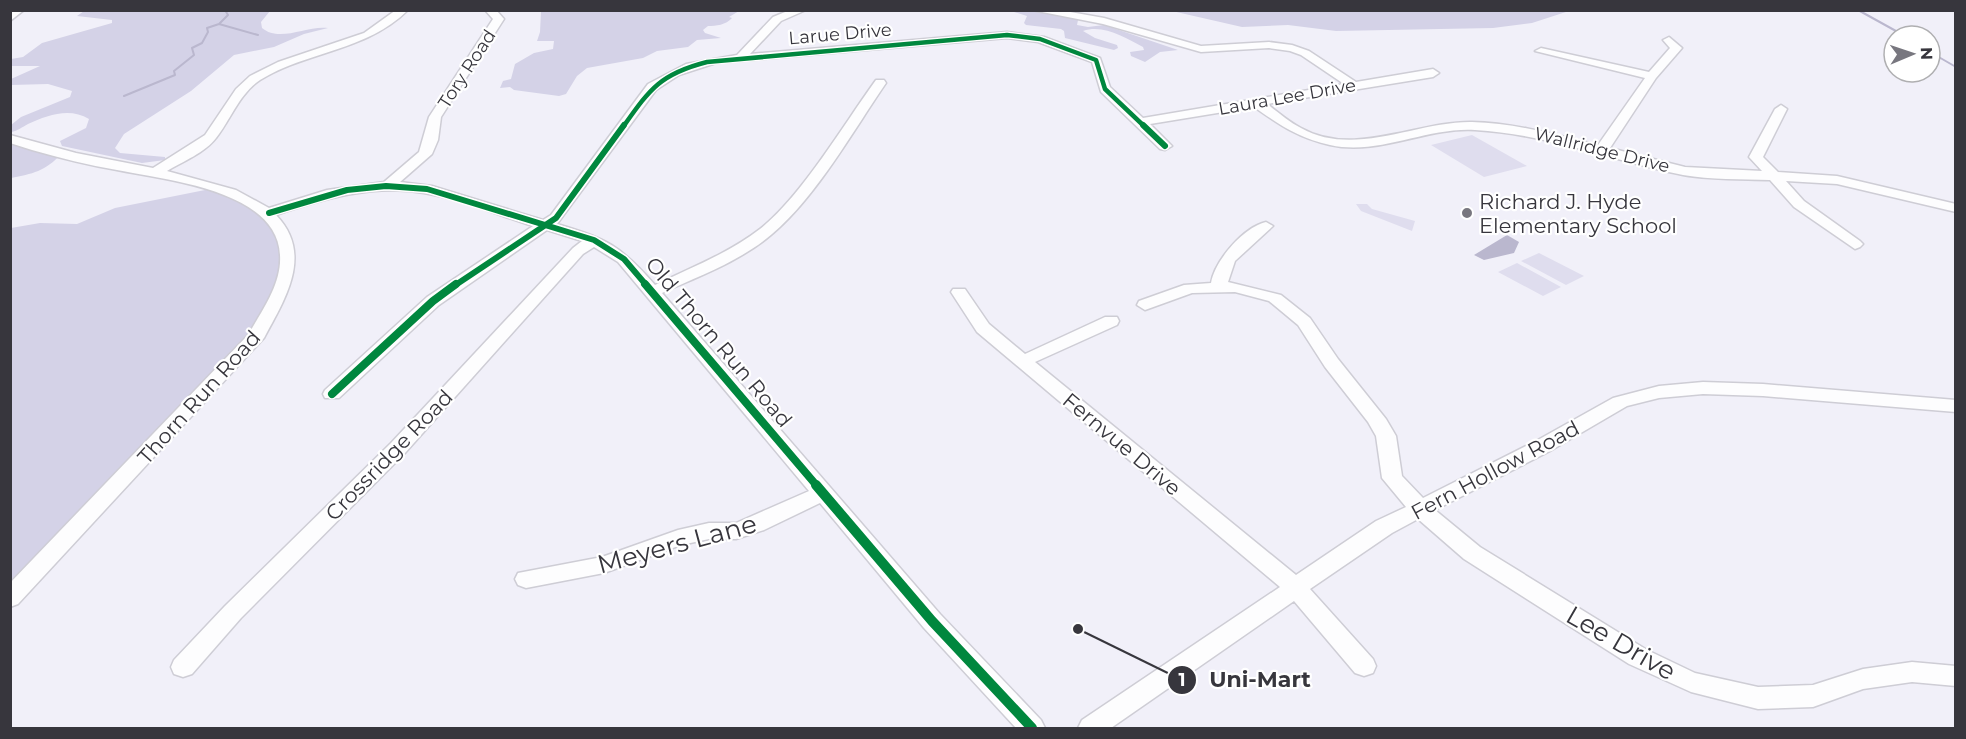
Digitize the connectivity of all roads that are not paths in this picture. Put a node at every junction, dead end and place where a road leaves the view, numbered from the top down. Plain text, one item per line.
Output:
1 (19, 10) edge
2 (403, 10) edge
3 (490, 10) edge
4 (801, 10) edge
5 (1037, 10) edge
6 (10, 18) edge
7 (1669, 40) dead end
8 (1541, 51) dead end
9 (741, 57) junction
10 (1433, 73) dead end
11 (1652, 76) junction
12 (880, 83) dead end
13 (1354, 86) junction
14 (1256, 102) junction
15 (1781, 108) dead end
16 (1140, 122) junction
17 (10, 139) edge
18 (1165, 146) dead end
19 (1601, 151) junction
20 (155, 173) junction
21 (1772, 176) junction
22 (389, 185) junction
23 (1956, 208) edge
24 (269, 213) junction
25 (544, 226) junction
26 (1266, 226) dead end
27 (594, 240) junction
28 (1855, 244) dead end
29 (1219, 287) junction
30 (652, 292) junction
31 (959, 292) dead end
32 (1145, 305) dead end
33 (1111, 321) dead end
34 (1023, 361) junction
35 (332, 394) dead end
36 (1956, 406) edge
37 (823, 493) junction
38 (1421, 510) junction
39 (526, 579) dead end
40 (1295, 587) junction
41 (10, 598) edge
42 (1364, 666) dead end
43 (183, 668) dead end
44 (1956, 675) edge
45 (1032, 729) edge
46 (1091, 729) edge

1 - 6 street
2 - 20 street
3 - 22 street, Tory Road
4 - 9 street
5 - 13 street
7 - 11 street
8 - 11 street
9 - 16 street, Larue Drive
9 - 25 street, Larue Drive
10 - 13 street, Laura Lee Drive
11 - 19 street
12 - 30 street
13 - 14 street, Laura Lee Drive
14 - 16 street, Laura Lee Drive
14 - 19 street, Wallridge Drive
15 - 21 street
16 - 18 street, Larue Drive
17 - 20 street, Thorn Run Road
19 - 21 street, Wallridge Drive
20 - 24 street, Thorn Run Road
21 - 23 street, Wallridge Drive
21 - 28 street
22 - 24 street, Old Thorn Run Road
22 - 25 street, Old Thorn Run Road
24 - 41 street, Thorn Run Road
25 - 27 street, Old Thorn Run Road
25 - 35 street, Larue Drive
26 - 29 street
27 - 30 street, Old Thorn Run Road
27 - 43 street, Crossridge Road
29 - 32 street, Lee Drive
29 - 38 street, Lee Drive
30 - 37 street, Old Thorn Run Road
31 - 34 street, Fernvue Drive
33 - 34 street
34 - 40 street, Fernvue Drive
36 - 38 street, Fern Hollow Road
37 - 39 street, Meyers Lane
37 - 45 street, Old Thorn Run Road
38 - 40 street, Fern Hollow Road
38 - 44 street, Lee Drive
40 - 42 street, Fernvue Drive
40 - 46 street, Fern Hollow Road

